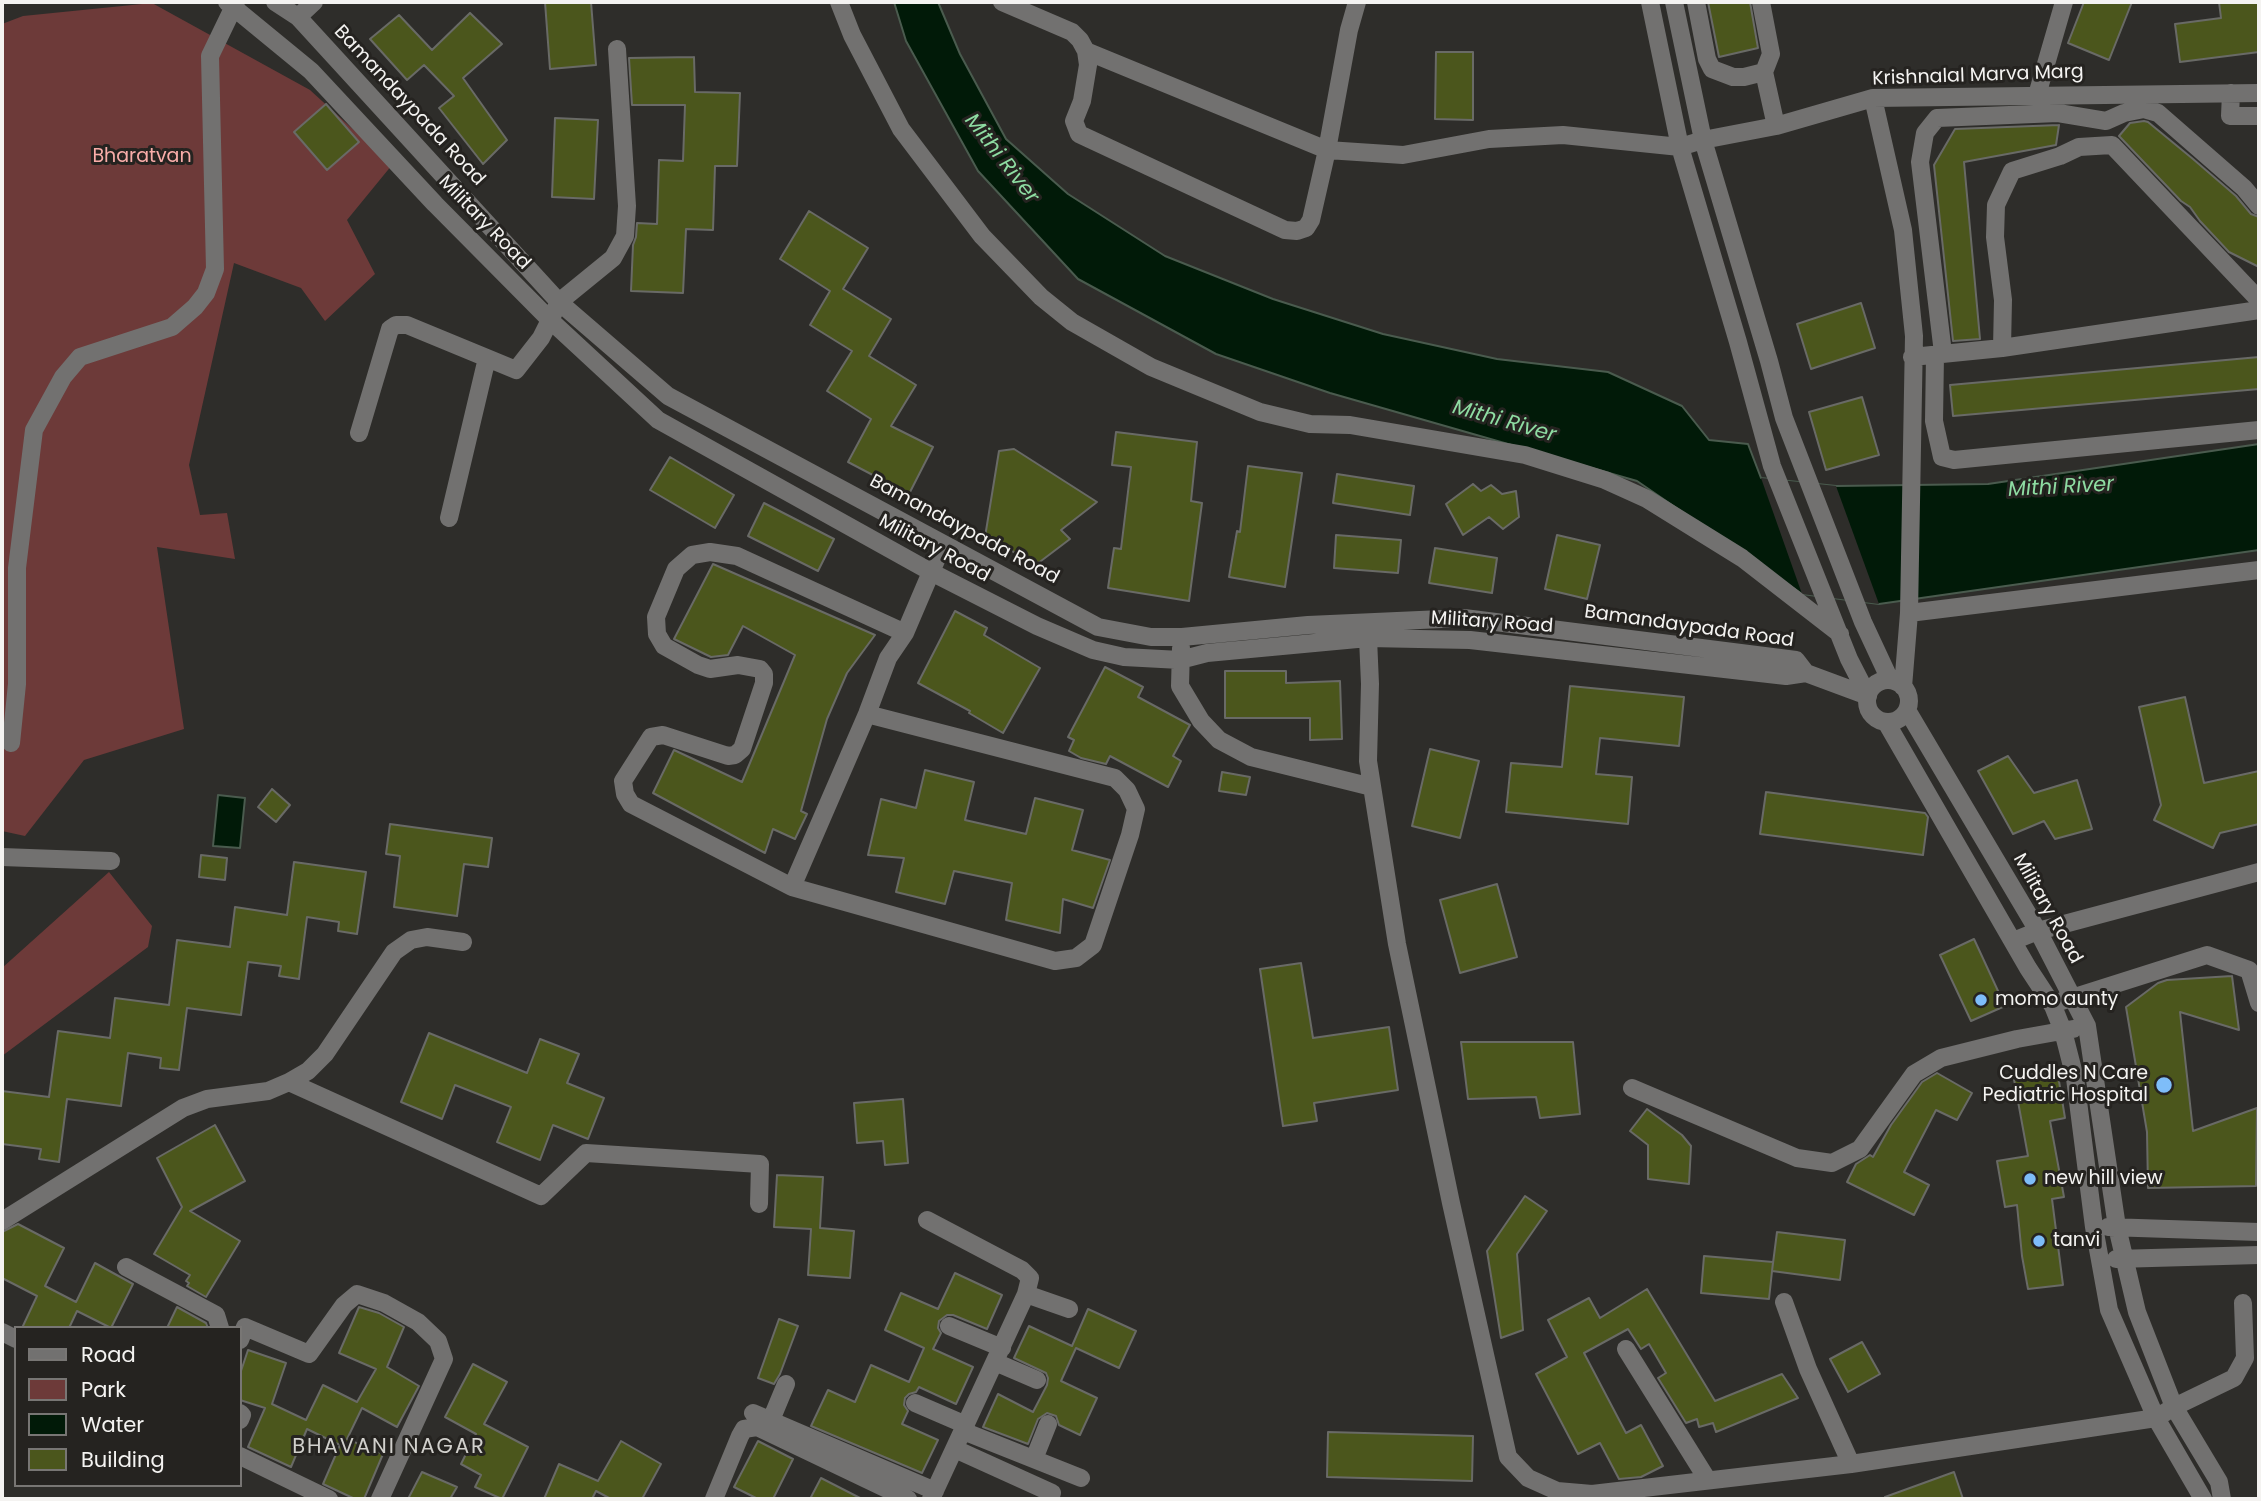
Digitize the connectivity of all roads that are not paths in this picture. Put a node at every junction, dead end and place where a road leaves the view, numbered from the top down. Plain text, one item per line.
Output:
1 (275, 2) edge
2 (314, 2) edge
3 (839, 2) edge
4 (1002, 2) edge
5 (1357, 2) edge
6 (1650, 2) edge
7 (1674, 2) edge
8 (1696, 2) edge
9 (1761, 2) edge
10 (2064, 2) edge
11 (232, 3) edge
12 (298, 17) junction
13 (617, 49) dead end
14 (1086, 51) junction
15 (1764, 72) junction
16 (2231, 93) junction
17 (2259, 93) edge
18 (2090, 94) junction
19 (2038, 95) junction
20 (1873, 98) junction
21 (2259, 116) edge
22 (2090, 118) junction
23 (1776, 126) junction
24 (1703, 140) junction
25 (2090, 145) junction
26 (1680, 147) junction
27 (1327, 150) junction
28 (2259, 206) edge
29 (480, 215) junction
30 (463, 232) junction
31 (2259, 300) edge
32 (559, 302) junction
33 (2259, 310) edge
34 (550, 320) junction
35 (2002, 348) junction
36 (1939, 354) junction
37 (1912, 357) junction
38 (487, 358) junction
39 (2259, 430) edge
40 (359, 433) dead end
41 (868, 503) junction
42 (449, 518) dead end
43 (855, 530) junction
44 (943, 544) junction
45 (2259, 570) edge
46 (931, 572) junction
47 (1909, 609) junction
48 (1098, 627) junction
49 (1838, 628) junction
50 (1556, 630) junction
51 (905, 633) junction
52 (1308, 634) junction
53 (1182, 637) junction
54 (1151, 638) junction
55 (1368, 638) junction
56 (1555, 649) junction
57 (1093, 650) junction
58 (1688, 655) junction
59 (1151, 658) junction
60 (1180, 660) junction
61 (1897, 683) junction
62 (1868, 696) junction
63 (1907, 710) junction
64 (867, 714) junction
65 (1886, 722) junction
66 (11, 743) dead end
67 (1372, 787) junction
68 (2, 857) edge
69 (111, 861) dead end
70 (2259, 872) edge
71 (792, 887) junction
72 (2038, 931) junction
73 (2013, 941) junction
74 (463, 942) dead end
75 (2071, 997) junction
76 (2259, 1003) edge
77 (2053, 1006) junction
78 (2087, 1026) junction
79 (2063, 1031) junction
80 (289, 1082) junction
81 (1632, 1088) dead end
82 (759, 1204) dead end
83 (927, 1220) dead end
84 (2, 1221) edge
85 (2094, 1227) junction
86 (2117, 1227) junction
87 (2235, 1231) junction
88 (2259, 1232) edge
89 (2259, 1255) edge
90 (2235, 1256) junction
91 (2125, 1259) junction
92 (2100, 1260) junction
93 (126, 1267) dead end
94 (1026, 1294) junction
95 (1784, 1302) dead end
96 (2243, 1303) dead end
97 (1069, 1309) dead end
98 (219, 1326) edge
99 (949, 1326) dead end
100 (242, 1335) edge
101 (1626, 1349) dead end
102 (998, 1355) junction
103 (1037, 1380) dead end
104 (786, 1384) dead end
105 (915, 1403) dead end
106 (2174, 1407) junction
107 (753, 1413) dead end
108 (2156, 1418) junction
109 (771, 1420) junction
110 (1048, 1424) dead end
111 (964, 1428) junction
112 (955, 1449) junction
113 (242, 1457) edge
114 (1034, 1459) junction
115 (1850, 1464) junction
116 (1081, 1478) dead end
117 (1707, 1479) junction
118 (1052, 1493) dead end
119 (933, 1495) edge
120 (1551, 1495) edge
121 (329, 1499) edge
122 (380, 1499) edge
123 (714, 1499) edge
124 (908, 1499) edge
125 (2203, 1499) edge
126 (2222, 1499) edge

1 - 12 street, Bamandaypada Road
2 - 12 street
3 - 49 street
4 - 14 street
5 - 27 street
6 - 26 street
7 - 24 street
8 - 15 street
9 - 15 street
10 - 19 street
11 - 30 street, Military Road
11 - 66 street
12 - 29 street, Bamandaypada Road
13 - 32 street
14 - 27 street
14 - 27 street
15 - 23 street
16 - 17 street, Krishnalal Marva Marg
16 - 18 street, Krishnalal Marva Marg
16 - 21 street
18 - 19 street, Krishnalal Marva Marg
18 - 22 street
19 - 20 street, Krishnalal Marva Marg
20 - 23 street, Krishnalal Marva Marg
20 - 37 street
22 - 25 street
22 - 28 street
22 - 36 street
23 - 24 street, Krishnalal Marva Marg
24 - 26 street, Krishnalal Marva Marg
24 - 61 street
25 - 31 street
25 - 35 street
26 - 27 street
26 - 49 street
29 - 30 street
29 - 32 street, Bamandaypada Road
30 - 34 street, Military Road
32 - 34 street
32 - 41 street, Bamandaypada Road
33 - 35 street
34 - 38 street
34 - 43 street, Military Road
35 - 36 street
36 - 37 street
36 - 39 street
37 - 47 street
38 - 40 street
38 - 42 street
41 - 43 street
41 - 44 street, Bamandaypada Road
43 - 46 street, Military Road
44 - 46 street
44 - 48 street, Bamandaypada Road
45 - 47 street
46 - 51 street
46 - 57 street, Military Road
47 - 61 street
48 - 54 street, Bamandaypada Road
48 - 57 street
49 - 62 street
50 - 52 street, Bamandaypada Road
50 - 56 street
50 - 58 street, Bamandaypada Road
51 - 64 street
51 - 71 street
52 - 53 street, Bamandaypada Road
52 - 55 street, Military Road
52 - 60 street, Military Road
53 - 54 street, Bamandaypada Road
53 - 60 street
54 - 59 street
55 - 56 street, Military Road
55 - 67 street
56 - 58 street, Military Road
57 - 59 street, Military Road
58 - 62 street, Bamandaypada Road
59 - 60 street, Military Road
60 - 67 street
61 - 62 street
61 - 63 street
62 - 65 street
63 - 65 street
63 - 72 street, Military Road
64 - 71 street
64 - 71 street
65 - 73 street
67 - 120 street
68 - 69 street
70 - 72 street
72 - 73 street
72 - 75 street, Military Road
73 - 77 street
74 - 80 street
75 - 76 street
75 - 77 street
75 - 78 street, Military Road
77 - 79 street
78 - 79 street
78 - 86 street, Military Road
79 - 81 street
79 - 85 street
80 - 82 street
80 - 84 street
83 - 94 street
85 - 86 street
85 - 92 street
86 - 87 street
86 - 91 street, Military Road
87 - 88 street
87 - 90 street
89 - 90 street
90 - 91 street
91 - 92 street
91 - 106 street, Military Road
92 - 108 street
93 - 98 street
94 - 97 street
94 - 102 street
95 - 115 street
96 - 106 street
99 - 102 street
100 - 122 street
101 - 117 street
102 - 103 street
102 - 111 street
104 - 109 street
105 - 111 street
106 - 108 street
106 - 126 street, Military Road
107 - 109 street
108 - 115 street
108 - 125 street
109 - 119 street
110 - 114 street
111 - 112 street
111 - 114 street
112 - 118 street
112 - 119 street
113 - 121 street
114 - 116 street
115 - 117 street
117 - 120 street
123 - 124 street

